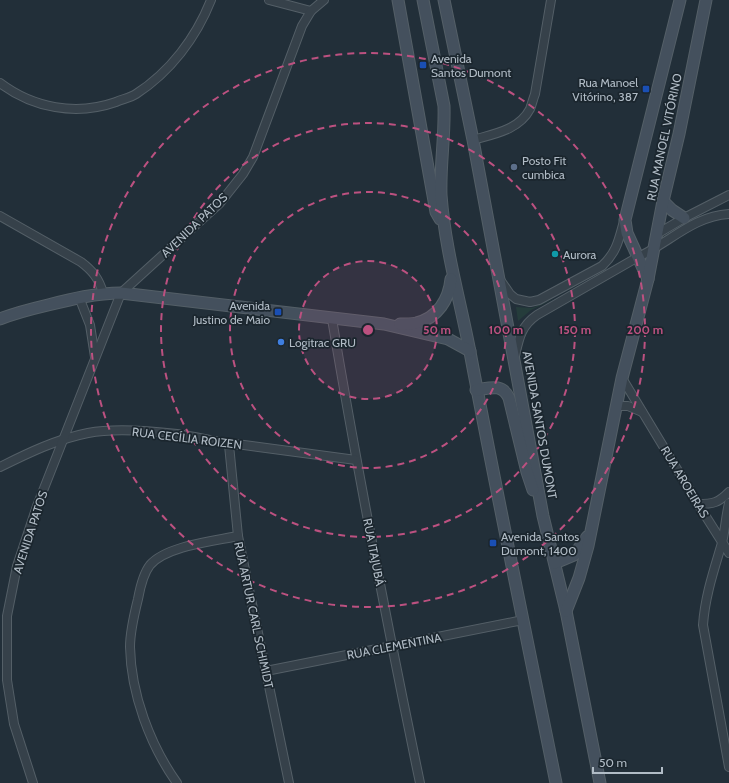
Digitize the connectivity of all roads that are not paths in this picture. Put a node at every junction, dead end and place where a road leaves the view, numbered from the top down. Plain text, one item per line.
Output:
1 (211, 0) edge
2 (269, 0) edge
3 (324, 0) edge
4 (398, 0) edge
5 (423, 0) edge
6 (444, 0) edge
7 (551, 0) edge
8 (680, 0) edge
9 (706, 0) edge
10 (311, 11) junction
11 (0, 83) edge
12 (473, 140) junction
13 (729, 195) edge
14 (663, 201) junction
15 (729, 214) edge
16 (0, 216) edge
17 (684, 218) junction
18 (624, 220) junction
19 (446, 229) junction
20 (657, 234) junction
21 (654, 250) junction
22 (638, 257) junction
23 (452, 269) junction
24 (648, 279) junction
25 (500, 280) junction
26 (103, 293) junction
27 (121, 293) junction
28 (80, 297) junction
29 (0, 319) edge
30 (332, 319) junction
31 (384, 324) junction
32 (470, 351) junction
33 (95, 358) junction
34 (514, 358) junction
35 (622, 378) junction
36 (476, 390) junction
37 (616, 406) junction
38 (642, 412) junction
39 (62, 440) junction
40 (229, 445) junction
41 (356, 460) junction
42 (0, 467) edge
43 (729, 492) edge
44 (729, 503) edge
45 (698, 504) junction
46 (543, 516) junction
47 (590, 531) junction
48 (238, 536) junction
49 (722, 542) junction
50 (729, 553) edge
51 (555, 563) junction
52 (566, 611) junction
53 (523, 620) junction
54 (392, 646) junction
55 (266, 671) junction
56 (729, 767) edge
57 (34, 783) edge
58 (177, 783) edge
59 (289, 783) edge
60 (420, 783) edge
61 (556, 783) edge
62 (600, 783) edge

1 - 11 street
2 - 10 street
3 - 10 street, AVENIDA PATOS
4 - 19 main road
5 - 19 main road
6 - 12 main road, AVENIDA SANTOS DUMONT
7 - 12 street
8 - 18 main road, RUA MANOEL VITÓRINO
9 - 14 main road, RUA MANOEL VITÓRINO
10 - 27 street, AVENIDA PATOS
12 - 25 main road, AVENIDA SANTOS DUMONT
13 - 17 street
14 - 17 main road
14 - 20 main road, RUA MANOEL VITÓRINO
15 - 21 street
16 - 26 street
17 - 20 street
18 - 22 main road
18 - 25 street, RUA MANOEL VITÓRINO
19 - 23 main road
20 - 21 main road, RUA MANOEL VITÓRINO
21 - 22 street
21 - 24 main road, RUA MANOEL VITÓRINO
22 - 24 main road
22 - 34 street
23 - 31 main road
23 - 32 main road
24 - 35 main road, RUA MANOEL VITÓRINO
25 - 34 main road, AVENIDA SANTOS DUMONT
26 - 27 main road
26 - 28 main road
27 - 30 main road
27 - 33 street, AVENIDA PATOS
28 - 29 main road
28 - 33 street
30 - 31 main road
30 - 41 street, RUA ITAJUBÁ
31 - 32 main road
32 - 36 main road
33 - 39 street, AVENIDA PATOS
34 - 46 main road, AVENIDA SANTOS DUMONT
35 - 37 main road, RUA MANOEL VITÓRINO
35 - 38 street, RUA AROEIRAS
36 - 46 main road
36 - 53 main road
37 - 38 street
37 - 47 main road, RUA MANOEL VITÓRINO
38 - 45 street, RUA AROEIRAS
39 - 40 street, RUA CECÍLIA ROIZEN
39 - 42 street, RUA CECÍLIA ROIZEN
39 - 57 street, AVENIDA PATOS
40 - 41 street, RUA CECÍLIA ROIZEN
40 - 48 street, RUA ARTUR CARL SCHIMIDT
41 - 54 street, RUA ITAJUBÁ
43 - 45 street
44 - 49 street
45 - 49 street, RUA AROEIRAS
46 - 51 main road, AVENIDA SANTOS DUMONT
47 - 51 main road, RUA MANOEL VITÓRINO
47 - 52 main road, RUA MANOEL VITÓRINO
48 - 55 street, RUA ARTUR CARL SCHIMIDT
48 - 58 street
49 - 50 street, RUA AROEIRAS
49 - 56 street
51 - 52 main road, AVENIDA SANTOS DUMONT
52 - 62 main road, AVENIDA SANTOS DUMONT
53 - 54 street, RUA CLEMENTINA
53 - 61 main road
54 - 55 street, RUA CLEMENTINA
54 - 60 street, RUA ITAJUBÁ
55 - 59 street, RUA ARTUR CARL SCHIMIDT

